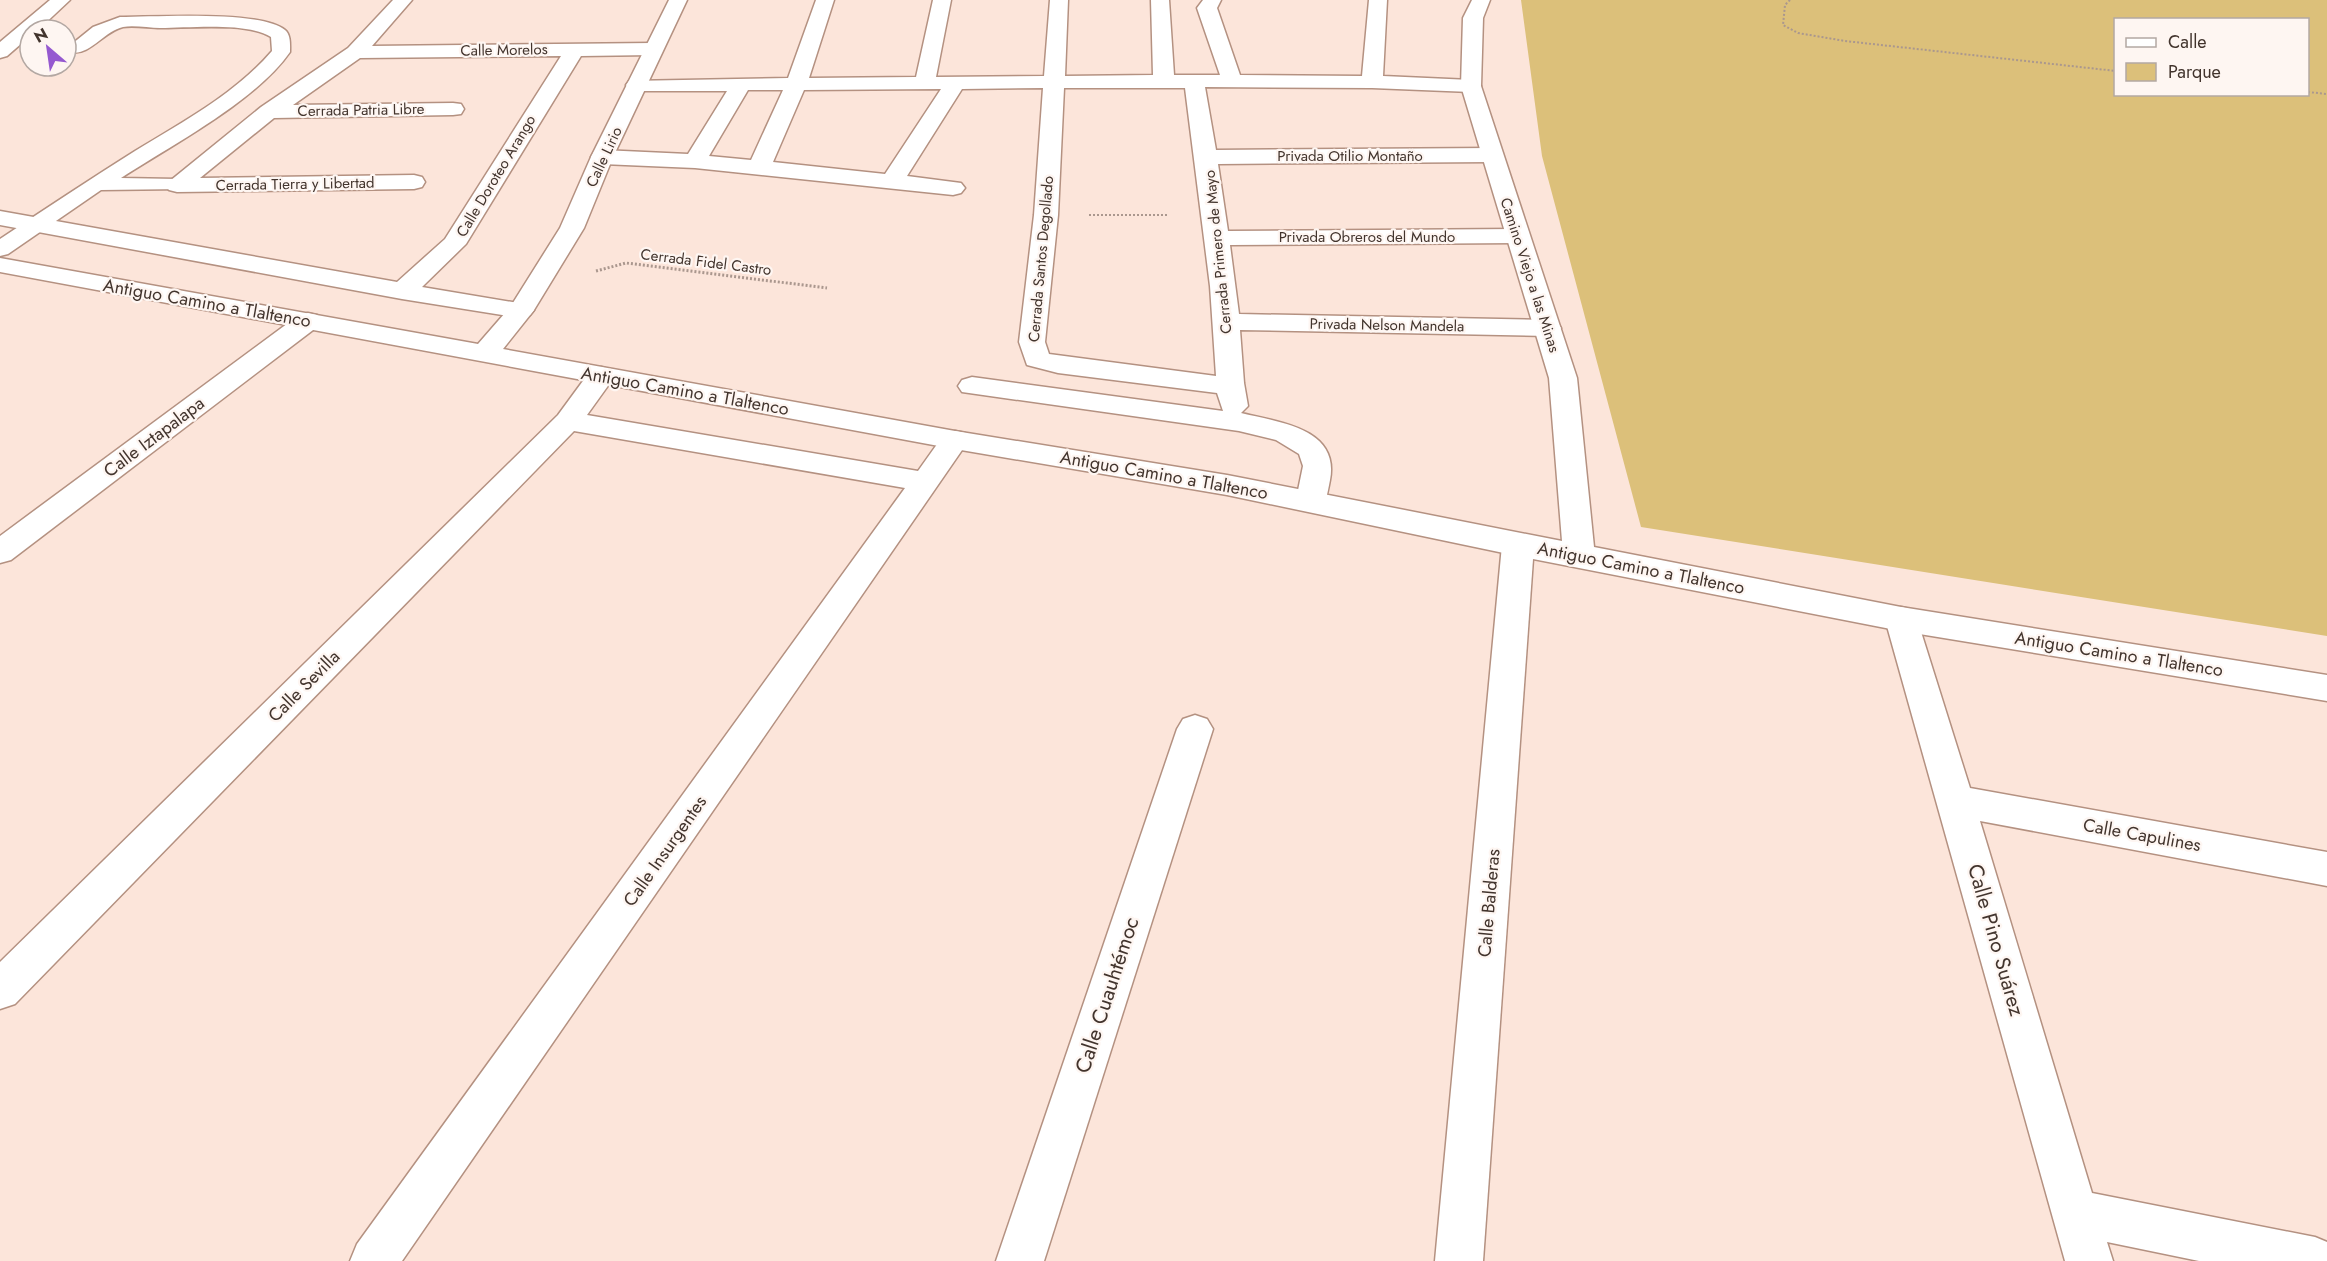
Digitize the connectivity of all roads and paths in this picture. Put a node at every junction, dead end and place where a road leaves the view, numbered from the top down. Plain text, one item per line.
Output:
1 (61, 0) edge
2 (404, 0) edge
3 (678, 0) edge
4 (825, 0) edge
5 (942, 0) edge
6 (1059, 0) edge
7 (1160, 0) edge
8 (1212, 0) edge
9 (1378, 0) edge
10 (1481, 0) edge
11 (1790, 0) edge
12 (78, 47) edge
13 (575, 49) junction
14 (653, 49) junction
15 (0, 52) edge
16 (355, 52) junction
17 (2114, 71) edge
18 (925, 81) junction
19 (1164, 81) junction
20 (1194, 81) junction
21 (1232, 81) junction
22 (797, 82) junction
23 (956, 82) junction
24 (1053, 82) junction
25 (1372, 82) junction
26 (742, 83) junction
27 (636, 85) junction
28 (1471, 86) junction
29 (2309, 92) edge
30 (2327, 94) edge
31 (453, 109) dead end
32 (269, 112) junction
33 (1492, 155) junction
34 (602, 157) junction
35 (1207, 157) junction
36 (695, 160) junction
37 (760, 166) junction
38 (893, 180) junction
39 (414, 182) dead end
40 (99, 184) junction
41 (177, 185) junction
42 (953, 188) dead end
43 (1046, 215) junction
44 (0, 218) edge
45 (37, 224) junction
46 (1216, 227) junction
47 (1517, 236) junction
48 (0, 249) edge
49 (0, 265) edge
50 (591, 273) dead end
51 (827, 288) dead end
52 (402, 291) junction
53 (521, 310) junction
54 (308, 321) junction
55 (1227, 322) junction
56 (1548, 328) junction
57 (485, 353) junction
58 (601, 376) junction
59 (972, 386) dead end
60 (1229, 386) junction
61 (568, 421) junction
62 (1239, 422) junction
63 (955, 440) junction
64 (926, 482) junction
65 (1311, 500) junction
66 (1518, 545) junction
67 (0, 552) edge
68 (1579, 555) junction
69 (1901, 619) junction
70 (2327, 688) edge
71 (1195, 729) dead end
72 (1956, 801) junction
73 (2327, 869) edge
74 (0, 990) edge
75 (2076, 1213) junction
76 (374, 1261) edge
77 (1020, 1261) edge
78 (1459, 1261) edge
79 (2090, 1261) edge
80 (2315, 1261) edge

1 - 15 street
2 - 16 street
3 - 14 street, Calle Lirio
4 - 22 street
5 - 18 street
6 - 24 street, Cerrada Santos Degollado
7 - 19 street
8 - 21 street
9 - 25 street
10 - 28 street, Camino Viejo a las Minas
11 - 17 path
12 - 40 lane
13 - 14 street, Calle Morelos
13 - 16 street, Calle Morelos
13 - 52 street, Calle Doroteo Arango
14 - 27 street, Calle Lirio
16 - 32 street
18 - 22 street
18 - 23 street
19 - 20 street
19 - 24 street
20 - 21 street
20 - 35 street, Cerrada Primero de Mayo
21 - 25 street
22 - 26 street
22 - 37 street
23 - 24 street
23 - 38 street
24 - 43 street, Cerrada Santos Degollado
25 - 28 street
26 - 27 street
26 - 36 street
27 - 34 street, Calle Lirio
28 - 33 street, Camino Viejo a las Minas
29 - 30 path
31 - 32 street, Cerrada Patria Libre
32 - 41 street
33 - 35 street, Privada Otilio Montaño
33 - 47 street, Camino Viejo a las Minas
34 - 36 street
34 - 53 street, Calle Lirio
35 - 46 street, Cerrada Primero de Mayo
36 - 37 street
37 - 38 street
38 - 42 street
39 - 41 street, Cerrada Tierra y Libertad
40 - 41 lane
40 - 45 lane
43 - 46 path
43 - 60 street, Cerrada Santos Degollado
44 - 45 street
45 - 48 lane
45 - 52 street
46 - 47 street, Privada Obreros del Mundo
46 - 55 street, Cerrada Primero de Mayo
47 - 56 street, Camino Viejo a las Minas
49 - 54 street, Antiguo Camino a Tlaltenco
50 - 51 path, Cerrada Fidel Castro
52 - 53 street
53 - 57 street, Calle Lirio
54 - 57 street, Antiguo Camino a Tlaltenco
54 - 67 street, Calle Iztapalapa
55 - 56 street, Privada Nelson Mandela
55 - 60 street, Cerrada Primero de Mayo
56 - 68 street, Camino Viejo a las Minas
57 - 58 street, Antiguo Camino a Tlaltenco
58 - 61 street, Calle Sevilla
58 - 63 street, Antiguo Camino a Tlaltenco
59 - 62 street
60 - 62 street, Cerrada Primero de Mayo
61 - 64 street
61 - 74 street, Calle Sevilla
62 - 65 street
63 - 64 street, Calle Insurgentes
63 - 65 street, Antiguo Camino a Tlaltenco
64 - 76 street, Calle Insurgentes
65 - 66 street, Antiguo Camino a Tlaltenco
66 - 68 street, Antiguo Camino a Tlaltenco
66 - 78 street, Calle Balderas
68 - 69 street, Antiguo Camino a Tlaltenco
69 - 70 street, Antiguo Camino a Tlaltenco
69 - 72 street, Calle Pino Suárez
71 - 77 street, Calle Cuauhtémoc
72 - 73 street, Calle Capulines
72 - 75 street, Calle Pino Suárez
75 - 79 street, Calle Pino Suárez
75 - 80 street

